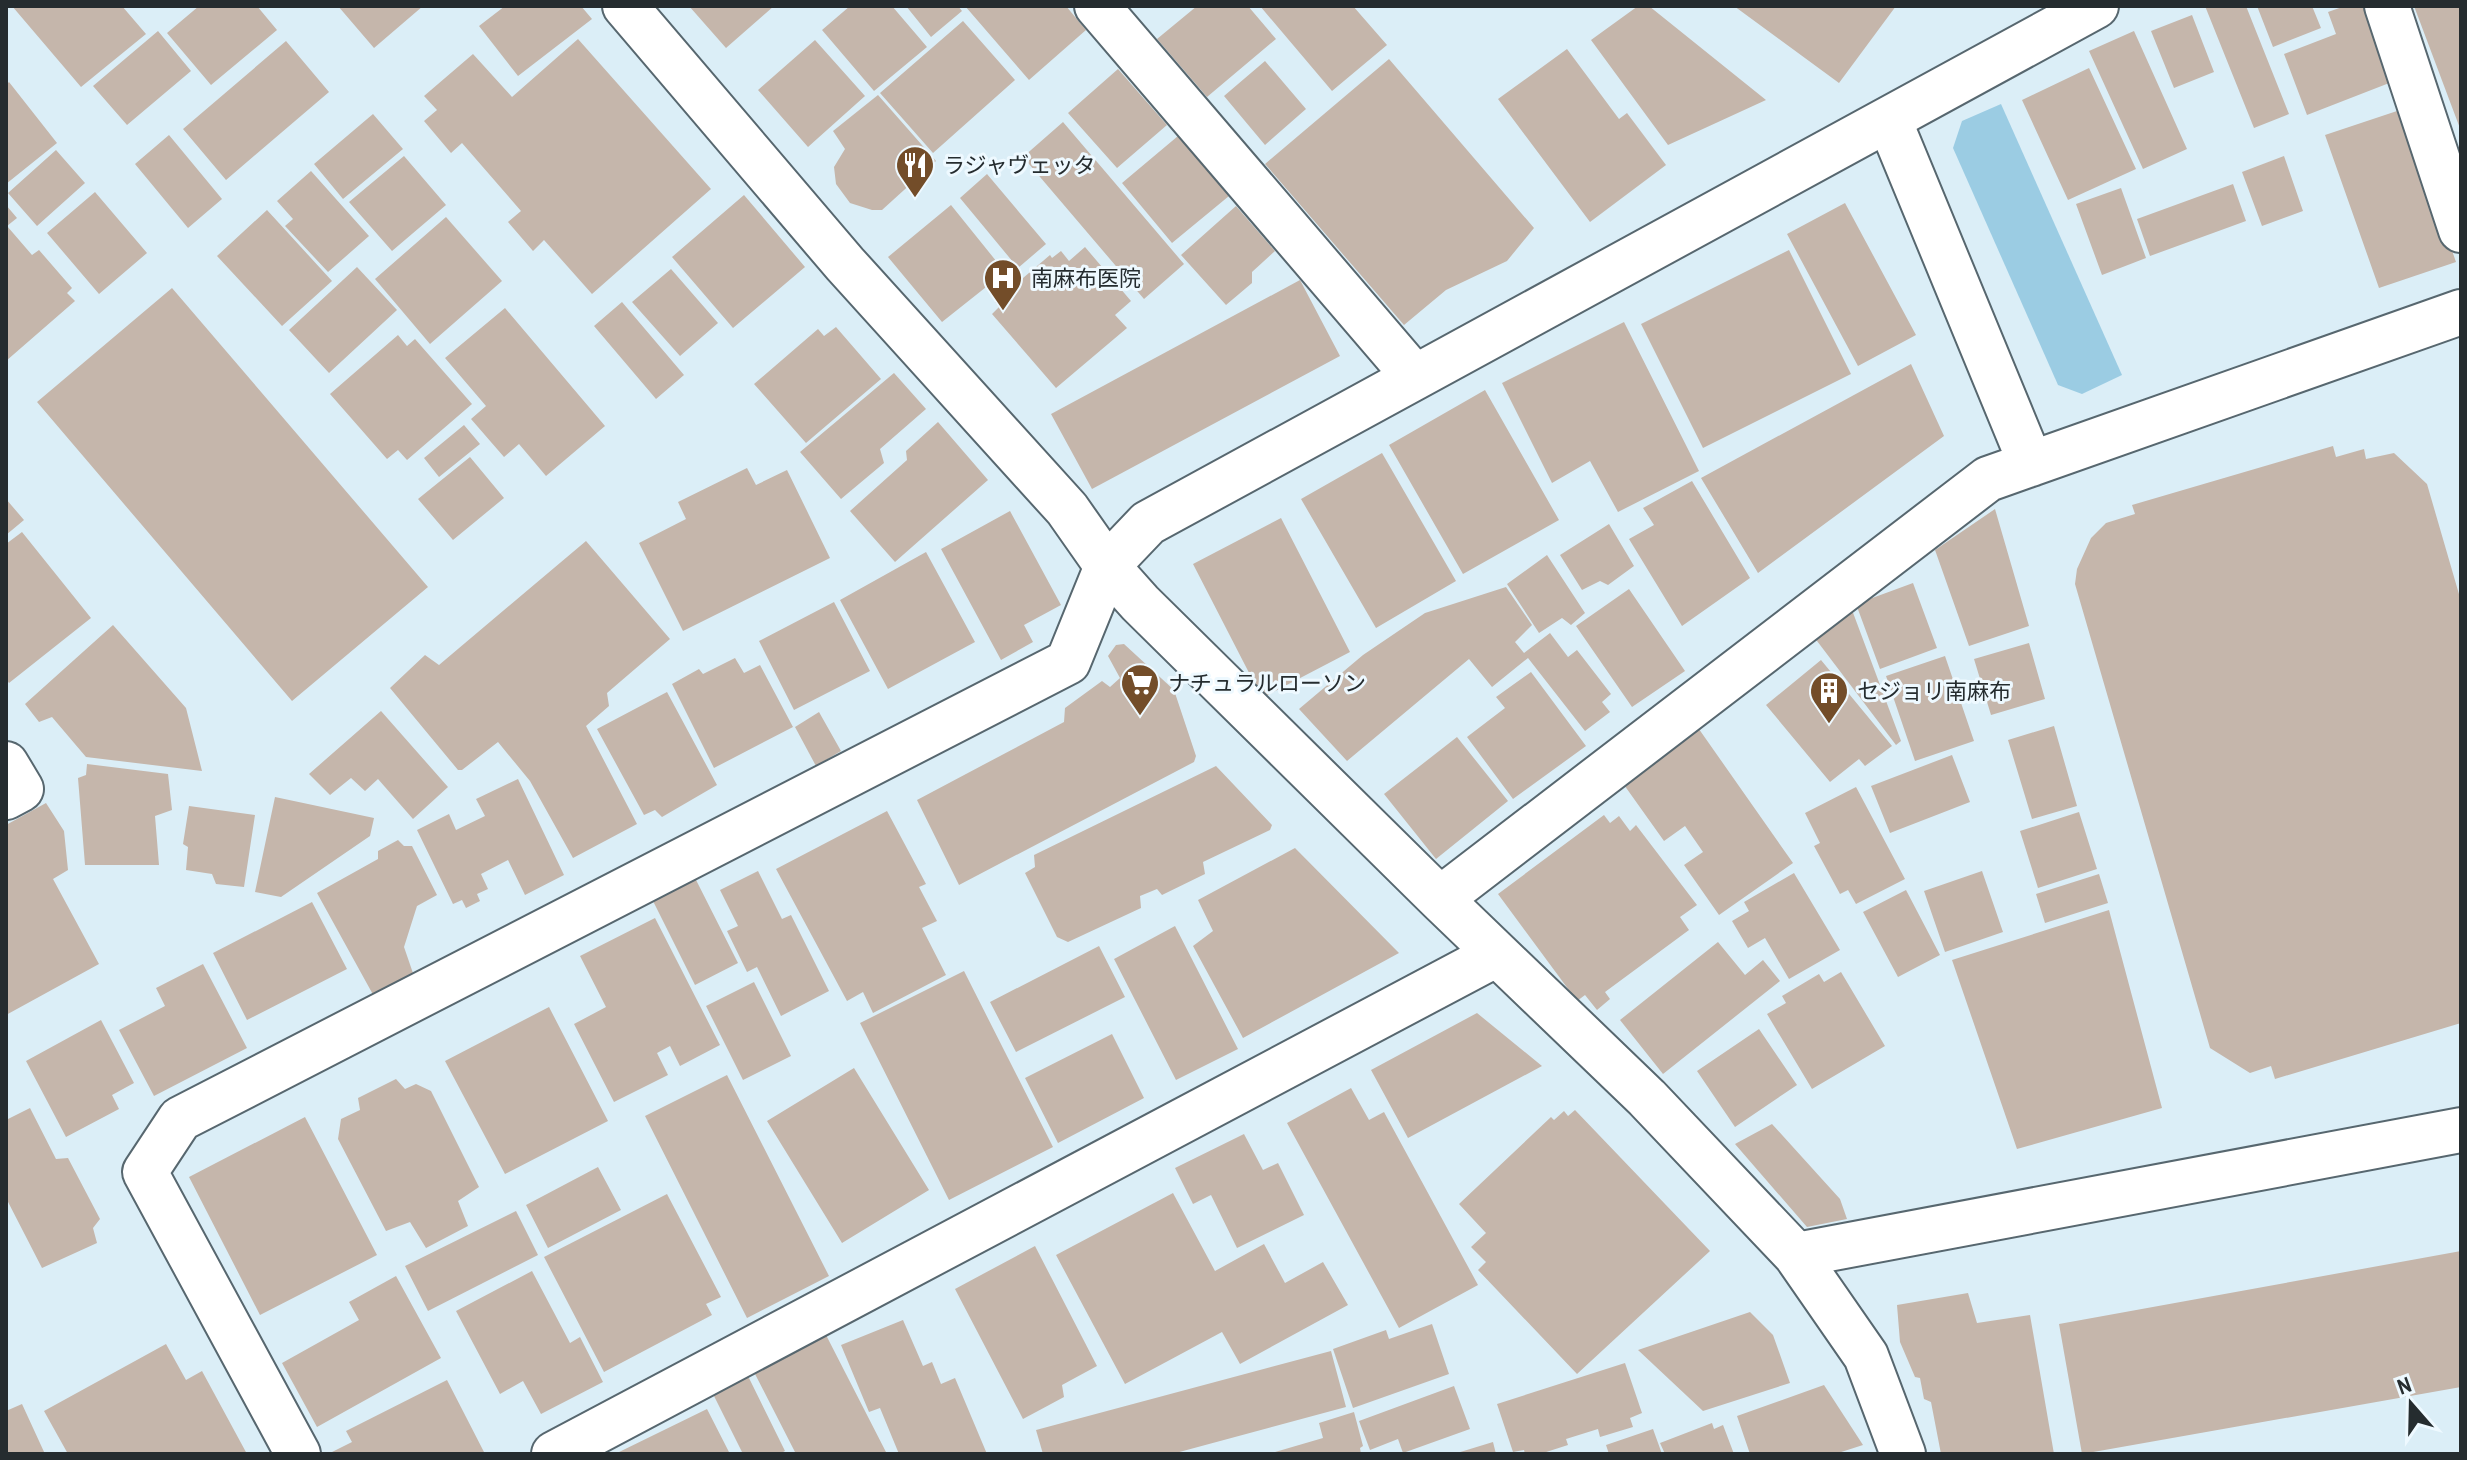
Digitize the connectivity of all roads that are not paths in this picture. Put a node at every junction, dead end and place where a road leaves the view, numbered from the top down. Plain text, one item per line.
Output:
1 (625, 6) edge
2 (1097, 6) edge
3 (2096, 6) edge
4 (2387, 6) edge
5 (1889, 120) junction
6 (2461, 230) edge
7 (2461, 312) edge
8 (1414, 376) junction
9 (2031, 464) junction
10 (1107, 566) junction
11 (6, 764) edge
12 (6, 797) edge
13 (1440, 899) junction
14 (1497, 954) junction
15 (2461, 1130) edge
16 (1796, 1255) junction
17 (298, 1454) edge
18 (554, 1454) edge
19 (1903, 1454) edge

1 - 10 street
2 - 8 street
3 - 5 street
4 - 6 street
5 - 8 street
5 - 9 street
7 - 9 street
8 - 10 street
9 - 13 street
10 - 13 street
10 - 17 street
11 - 12 street
13 - 14 street
14 - 16 street
14 - 18 street
15 - 16 street
16 - 19 street

